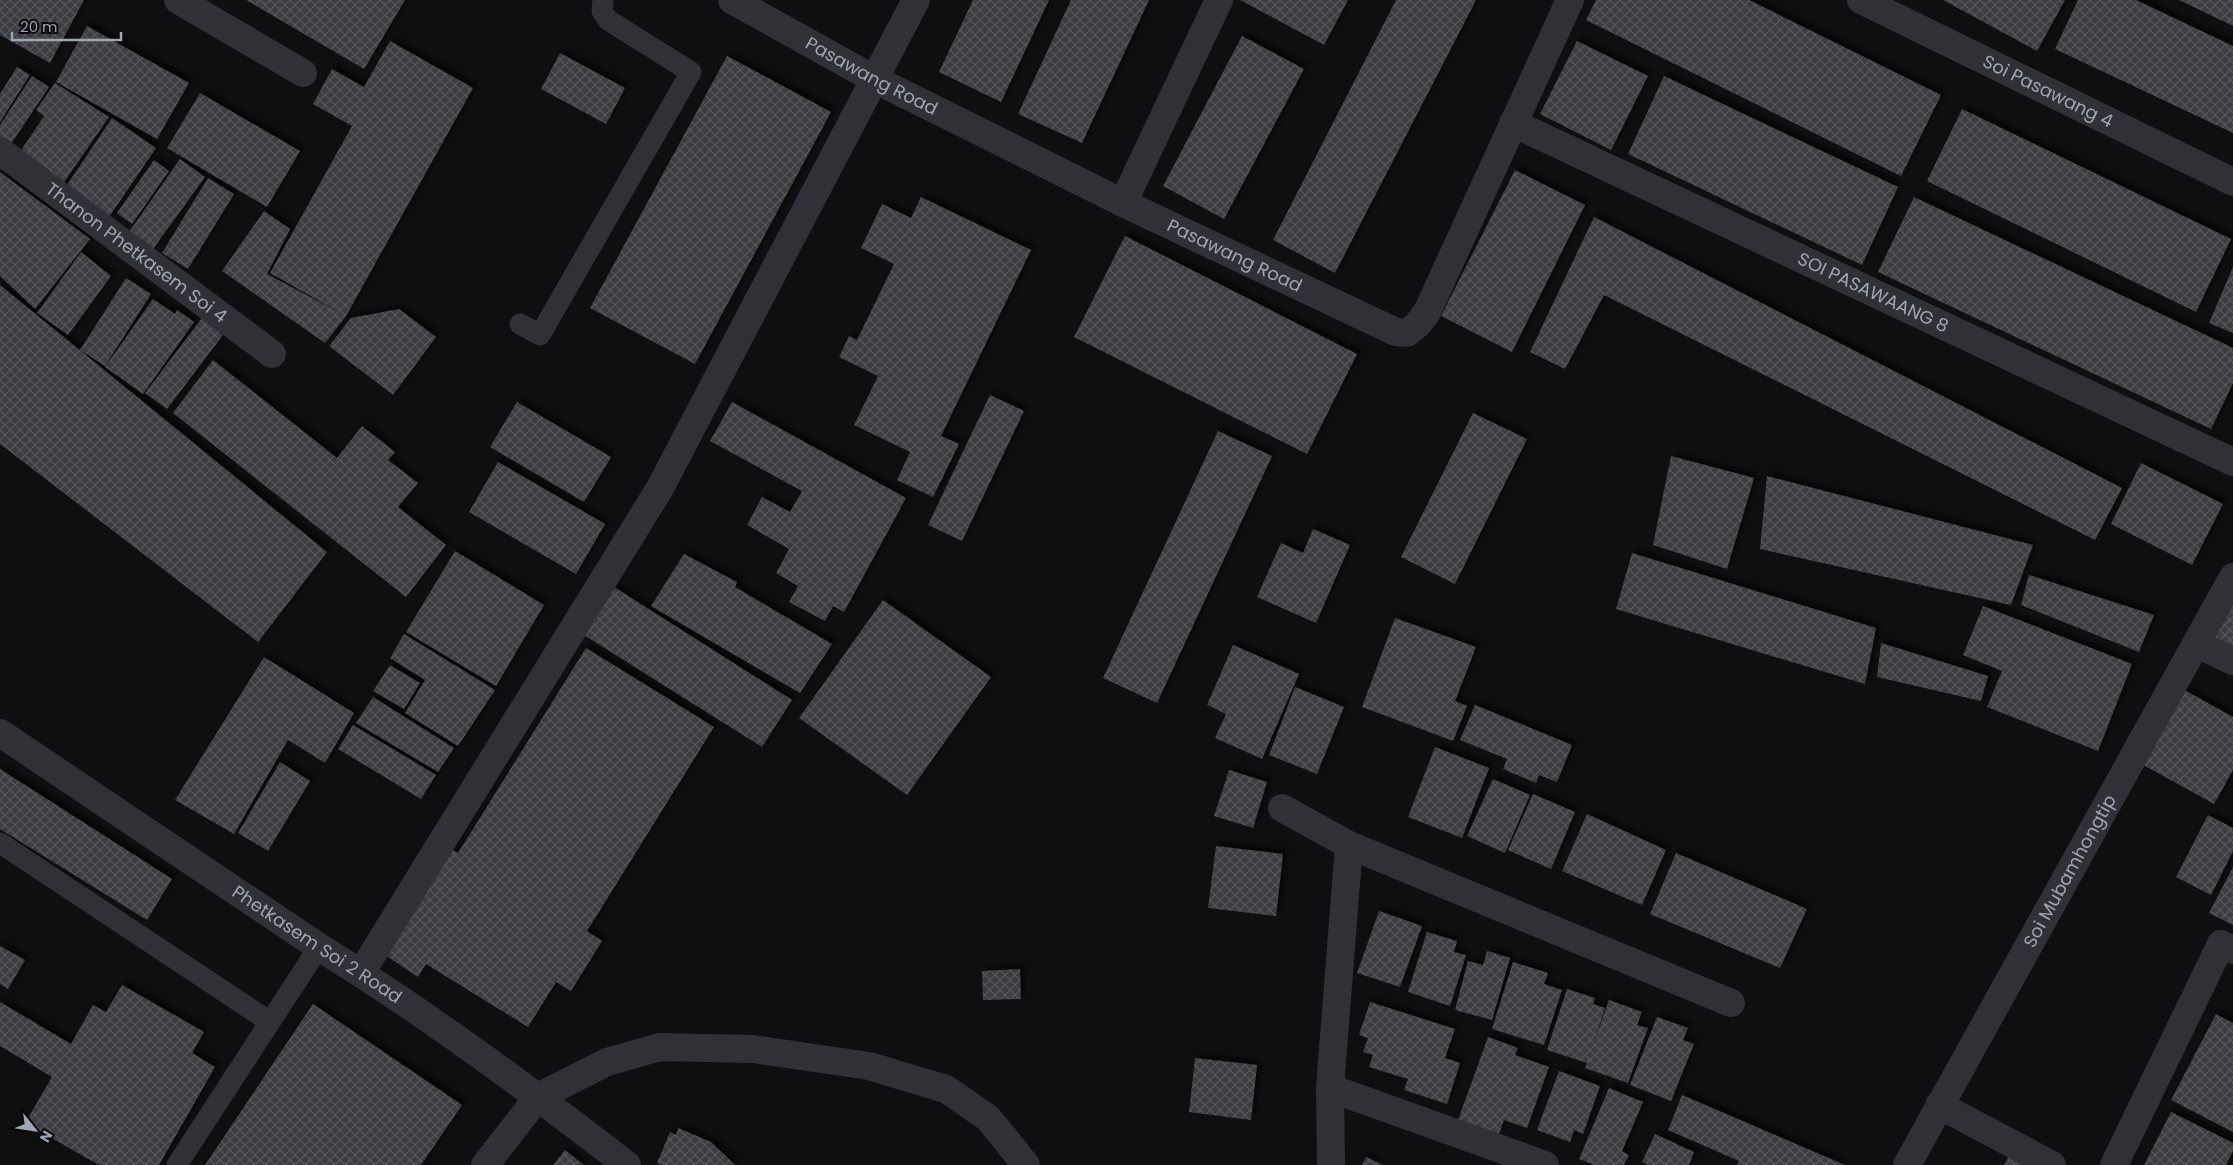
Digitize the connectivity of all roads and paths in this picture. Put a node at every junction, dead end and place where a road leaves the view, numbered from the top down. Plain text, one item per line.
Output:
1 (178, 0) edge
2 (603, 0) edge
3 (732, 0) edge
4 (916, 0) edge
5 (1219, 0) edge
6 (1570, 0) edge
7 (1861, 0) edge
8 (303, 73) dead end
9 (874, 79) junction
10 (1513, 123) junction
11 (0, 151) edge
12 (2233, 182) edge
13 (1123, 203) junction
14 (520, 324) dead end
15 (272, 354) dead end
16 (2233, 462) edge
17 (2233, 577) edge
18 (2197, 644) junction
19 (2233, 661) edge
20 (0, 733) edge
21 (1282, 808) dead end
22 (0, 843) edge
23 (1349, 845) junction
24 (319, 947) junction
25 (2233, 950) edge
26 (361, 973) junction
27 (1731, 1004) dead end
28 (270, 1022) junction
29 (1330, 1088) junction
30 (538, 1097) junction
31 (1939, 1105) junction
32 (177, 1165) edge
33 (485, 1165) edge
34 (627, 1165) edge
35 (1026, 1165) edge
36 (1331, 1165) edge
37 (1545, 1165) edge
38 (1908, 1165) edge
39 (2052, 1165) edge
40 (2114, 1165) edge

1 - 8 street
2 - 14 lane
3 - 9 street, Pasawang Road
4 - 9 street
5 - 13 street
6 - 10 street, Pasawang Road
7 - 12 street, Soi Pasawang 4
9 - 13 street, Pasawang Road
9 - 26 street
10 - 13 street, Pasawang Road
10 - 16 street, SOI PASAWAANG 8
11 - 15 street, Thanon Phetkasem Soi 4
17 - 18 street, Soi Mubamhongtip
18 - 19 street
18 - 31 street, Soi Mubamhongtip
20 - 24 street, Phetkasem Soi 2 Road
21 - 23 street
22 - 28 lane
23 - 27 street
23 - 29 street
24 - 26 street, Phetkasem Soi 2 Road
24 - 28 lane
25 - 40 street
26 - 30 street, Phetkasem Soi 2 Road
28 - 32 lane
29 - 36 street
29 - 37 street
30 - 33 street
30 - 34 street, Phetkasem Soi 2 Road
30 - 35 street
31 - 38 street, Soi Mubamhongtip
31 - 39 street

